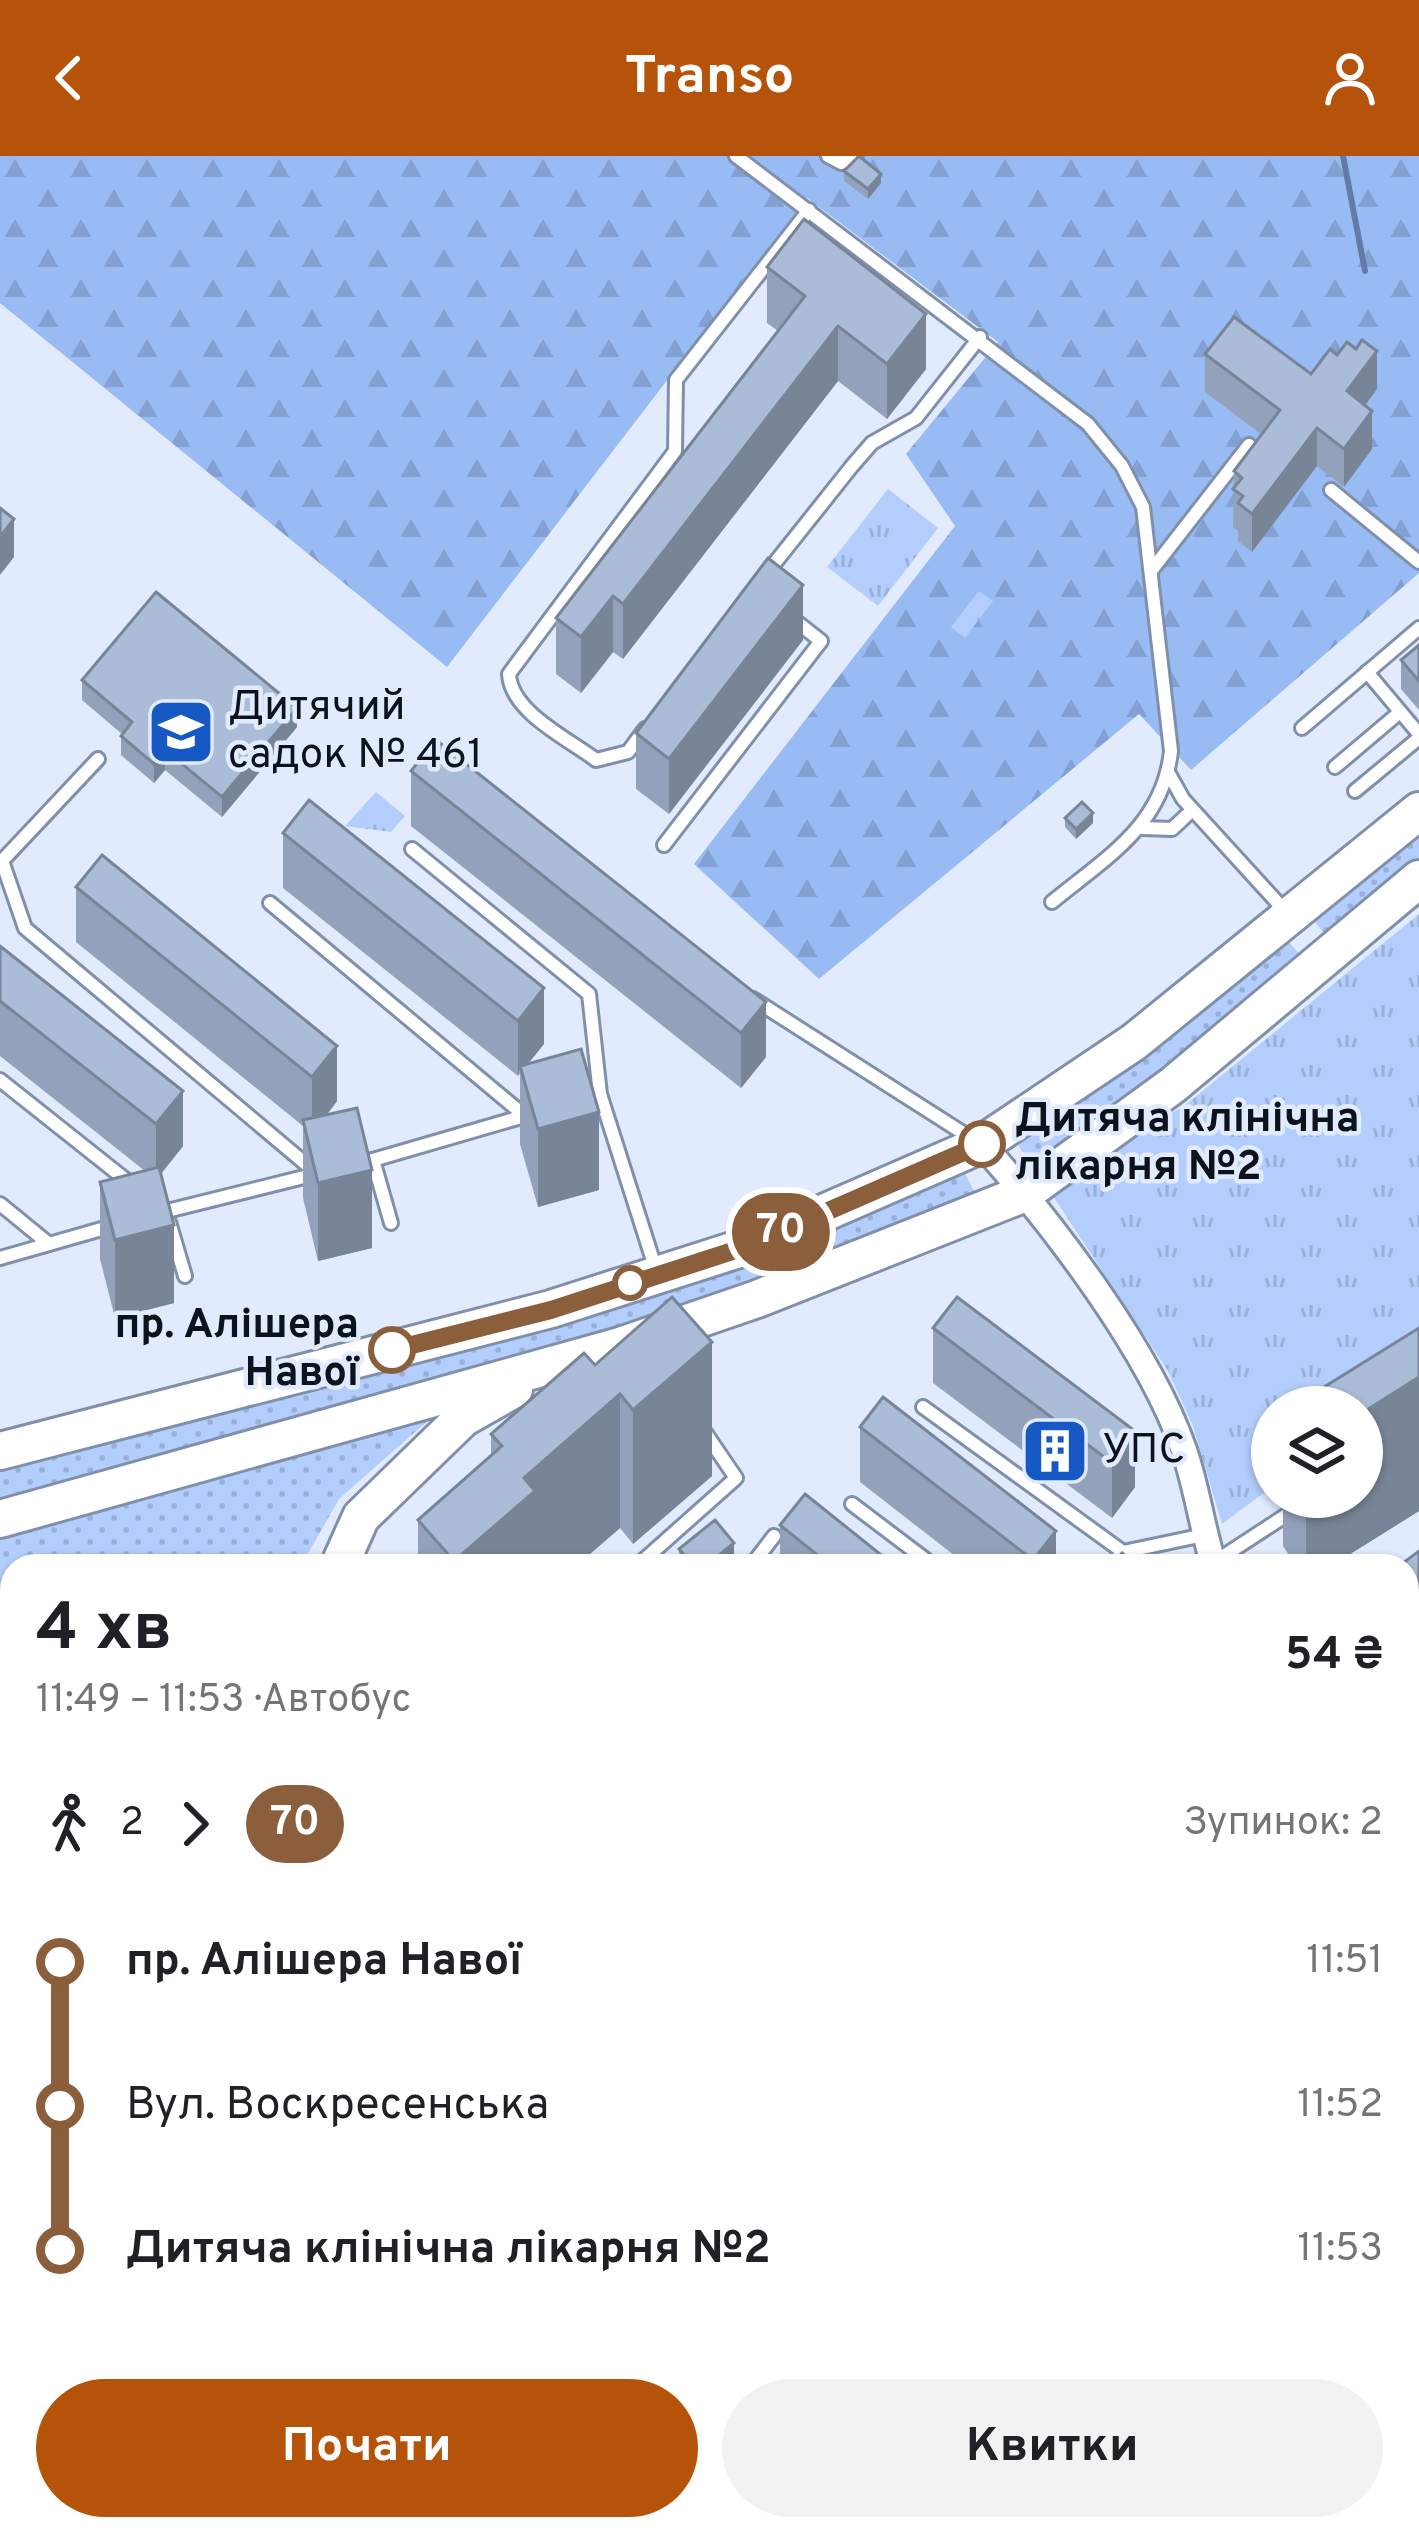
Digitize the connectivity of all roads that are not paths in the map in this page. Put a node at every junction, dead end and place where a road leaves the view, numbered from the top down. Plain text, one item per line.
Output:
1 (828, 156) edge
2 (856, 156) edge
3 (744, 158) edge
4 (809, 210) junction
5 (980, 337) junction
6 (1249, 445) edge
7 (1331, 490) dead end
8 (1419, 562) edge
9 (1151, 571) junction
10 (754, 589) edge
11 (788, 615) edge
12 (1419, 628) edge
13 (1367, 672) junction
14 (1400, 712) junction
15 (654, 717) edge
16 (1302, 728) dead end
17 (1419, 736) edge
18 (98, 759) dead end
19 (1335, 766) dead end
20 (1166, 785) junction
21 (1355, 791) dead end
22 (1149, 810) junction
23 (1419, 812) edge
24 (1194, 816) junction
25 (1144, 828) junction
26 (1162, 829) junction
27 (664, 845) dead end
28 (412, 849) dead end
29 (1, 860) edge
30 (1419, 879) edge
31 (1052, 902) dead end
32 (271, 903) dead end
33 (1292, 918) junction
34 (1326, 958) junction
35 (742, 992) edge
36 (0, 1080) edge
37 (600, 1094) junction
38 (581, 1099) edge
39 (544, 1111) edge
40 (525, 1116) junction
41 (982, 1144) junction
42 (373, 1160) junction
43 (318, 1174) junction
44 (1024, 1193) junction
45 (0, 1204) edge
46 (166, 1211) junction
47 (146, 1216) edge
48 (127, 1222) edge
49 (391, 1223) dead end
50 (49, 1244) junction
51 (748, 1246) junction
52 (0, 1258) edge
53 (658, 1274) junction
54 (185, 1276) dead end
55 (757, 1299) junction
56 (565, 1361) junction
57 (923, 1407) dead end
58 (686, 1420) edge
59 (0, 1451) edge
60 (852, 1504) dead end
61 (1283, 1518) edge
62 (0, 1519) edge
63 (1204, 1535) junction
64 (774, 1536) dead end
65 (1123, 1552) joint
66 (345, 1554) edge
67 (650, 1554) edge
68 (760, 1554) edge
69 (918, 1554) edge
70 (1210, 1554) edge
71 (1230, 1554) edge

1 - 2 lane
3 - 4 lane
4 - 5 lane
4 - 15 lane
5 - 9 lane
5 - 10 lane
6 - 9 lane
7 - 8 lane
9 - 20 lane
11 - 27 lane
12 - 13 lane
13 - 14 lane
13 - 16 lane
14 - 17 lane
14 - 19 lane
17 - 21 lane
18 - 29 lane
20 - 22 lane
20 - 24 lane
22 - 25 lane
22 - 26 lane
23 - 33 street
24 - 26 lane
24 - 33 lane
25 - 26 lane
25 - 31 lane
28 - 37 lane
29 - 43 lane
30 - 34 street
32 - 40 lane
33 - 34 street
33 - 41 street
34 - 44 street
35 - 41 lane
36 - 46 lane
37 - 38 lane
37 - 53 lane
39 - 40 lane
40 - 42 lane
41 - 44 street
41 - 51 street
42 - 43 lane
42 - 49 lane
43 - 46 lane
44 - 55 street
44 - 63 street
45 - 50 lane
46 - 47 lane
46 - 54 lane
48 - 50 lane
50 - 52 lane
51 - 53 street
51 - 55 street
53 - 59 street
55 - 56 street
56 - 62 street
56 - 66 street
57 - 65 lane
58 - 67 lane
60 - 69 lane
61 - 71 lane
63 - 65 lane
63 - 70 street
64 - 68 lane

